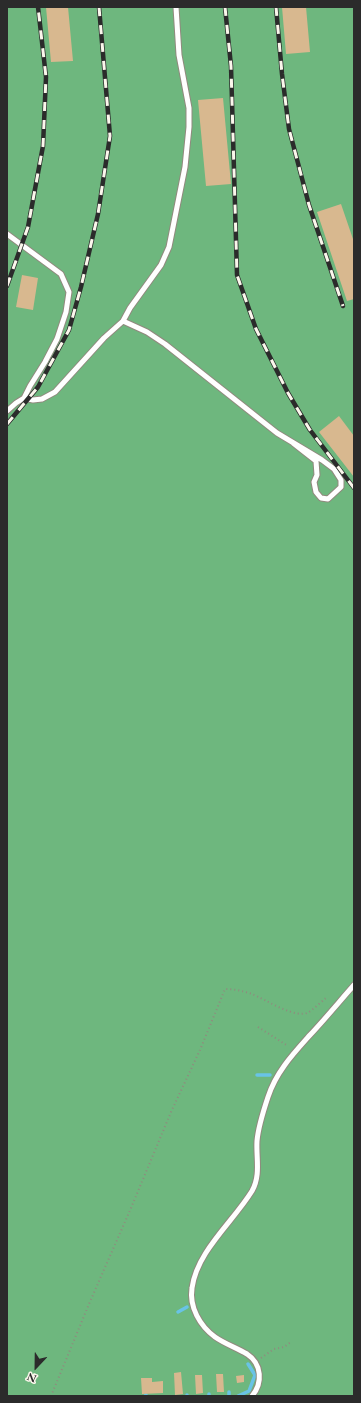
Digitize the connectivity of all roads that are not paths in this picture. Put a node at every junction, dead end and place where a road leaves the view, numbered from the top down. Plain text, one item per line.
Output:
1 (176, 7) edge
2 (7, 234) edge
3 (124, 321) junction
4 (24, 398) junction
5 (7, 411) edge
6 (292, 443) junction
7 (354, 985) edge
8 (252, 1396) edge

1 - 3 lane
2 - 4 lane
3 - 4 lane
3 - 6 lane
4 - 5 lane
6 - 6 lane
7 - 8 lane

